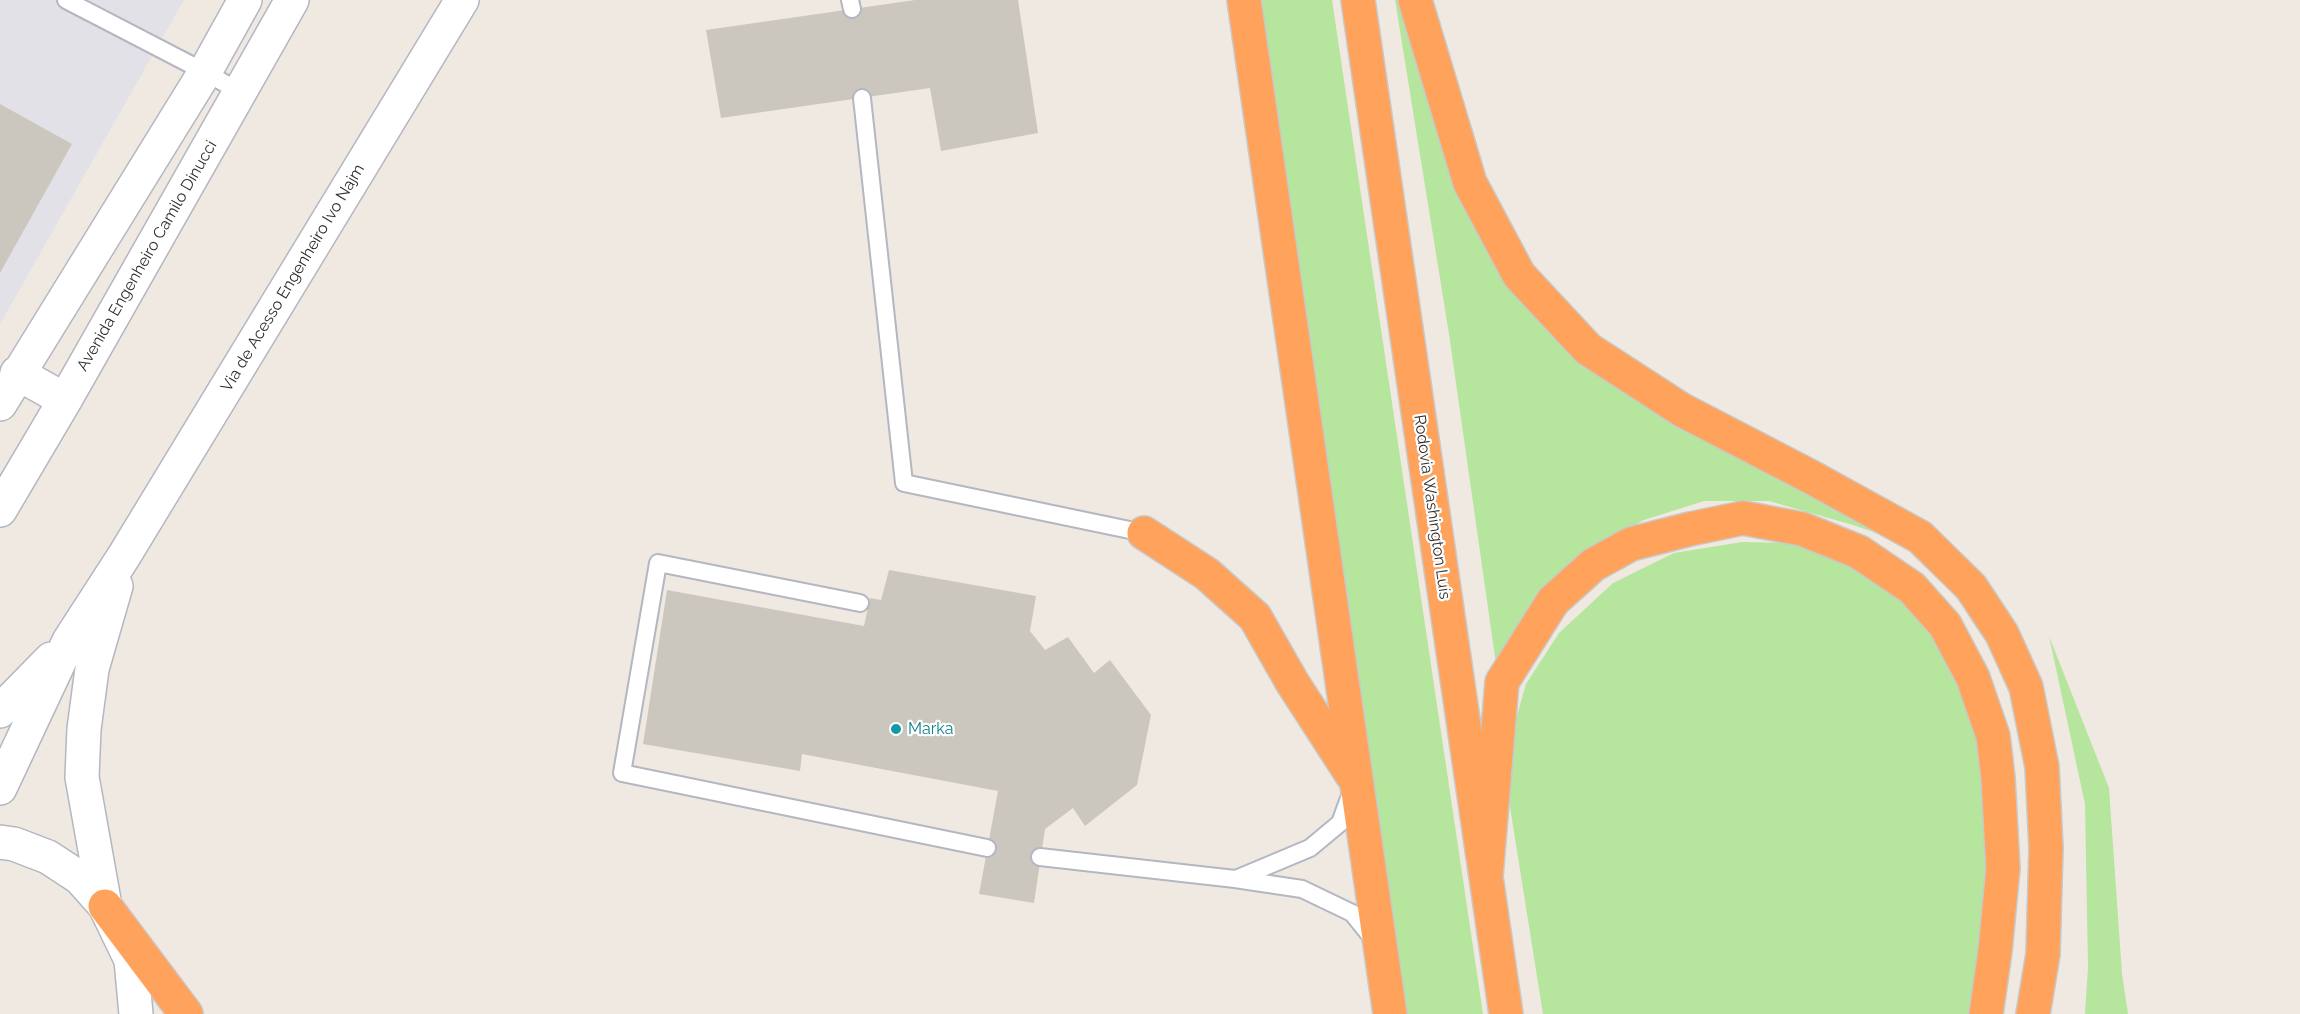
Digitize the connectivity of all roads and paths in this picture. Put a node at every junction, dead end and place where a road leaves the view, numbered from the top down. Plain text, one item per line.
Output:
1 (66, 0) edge
2 (245, 0) edge
3 (292, 0) edge
4 (462, 0) edge
5 (1244, 0) edge
6 (1358, 0) edge
7 (1415, 0) edge
8 (205, 72) junction
9 (240, 93) junction
10 (862, 98) dead end
11 (17, 373) junction
12 (65, 400) junction
13 (0, 404) edge
14 (0, 510) edge
15 (1144, 533) joint
16 (124, 556) junction
17 (860, 603) dead end
18 (69, 641) junction
19 (0, 711) edge
20 (1356, 782) junction
21 (0, 788) edge
22 (0, 842) edge
23 (987, 848) dead end
24 (1040, 857) dead end
25 (1486, 876) junction
26 (1235, 879) junction
27 (105, 906) junction
28 (1380, 948) junction
29 (136, 1014) edge
30 (186, 1014) edge
31 (1390, 1014) edge
32 (1506, 1014) edge
33 (1986, 1014) edge
34 (2033, 1014) edge

1 - 8 lane
2 - 8 main road
3 - 9 main road, Avenida Engenheiro Camilo Dinucci
4 - 16 main road, Via de Acesso Engenheiro Ivo Najm
5 - 20 highway
6 - 25 highway, Rodovia Washington Luís
7 - 34 highway
8 - 9 lane
8 - 11 main road
9 - 12 main road, Avenida Engenheiro Camilo Dinucci
10 - 15 lane
11 - 12 main road
11 - 13 main road
12 - 14 main road, Avenida Engenheiro Camilo Dinucci
15 - 20 highway
16 - 18 main road, Via de Acesso Engenheiro Ivo Najm
16 - 27 main road, Via de Acesso Engenheiro Ivo Najm
17 - 23 lane
18 - 19 main road
18 - 21 main road, Via de Acesso Engenheiro Ivo Najm
20 - 26 lane
20 - 28 highway
22 - 27 main road
24 - 26 lane
25 - 32 highway, Rodovia Washington Luís
25 - 33 highway
26 - 28 lane
27 - 29 main road, Via de Acesso Engenheiro Ivo Najm
27 - 30 highway
28 - 31 highway

